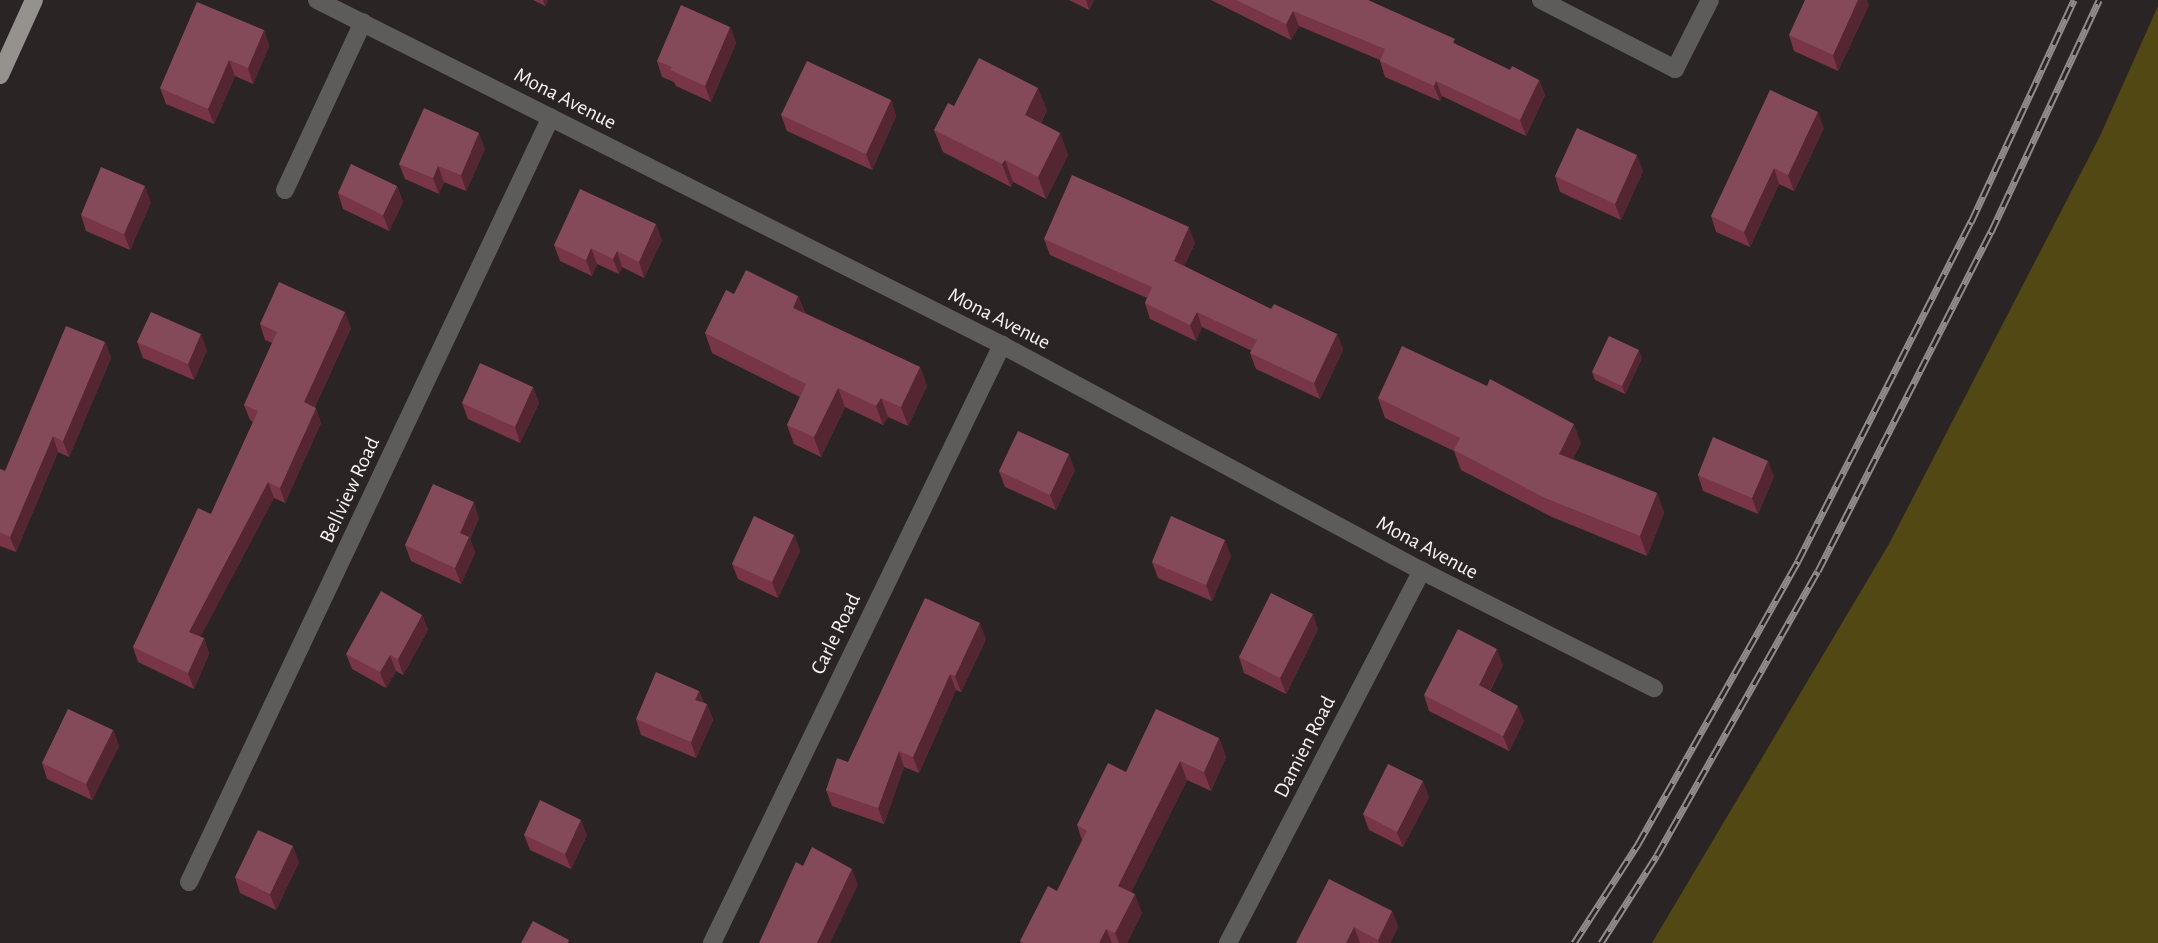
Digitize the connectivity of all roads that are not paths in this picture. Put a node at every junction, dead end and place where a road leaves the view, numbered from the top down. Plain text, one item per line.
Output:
1 (34, 0) edge
2 (317, 0) edge
3 (1540, 0) edge
4 (1710, 0) edge
5 (363, 22) junction
6 (3, 58) edge
7 (0, 75) edge
8 (552, 117) junction
9 (285, 190) dead end
10 (1002, 345) junction
11 (1422, 571) junction
12 (1654, 688) dead end
13 (189, 882) dead end
14 (712, 943) edge
15 (1228, 943) edge

1 - 6 main road
2 - 5 street, Mona Avenue
3 - 4 street
5 - 8 street, Mona Avenue
5 - 9 street
6 - 7 main road
8 - 10 street, Mona Avenue
8 - 13 street, Bellview Road
10 - 11 street, Mona Avenue
10 - 14 street, Carle Road
11 - 12 street, Mona Avenue
11 - 15 street, Damien Road

